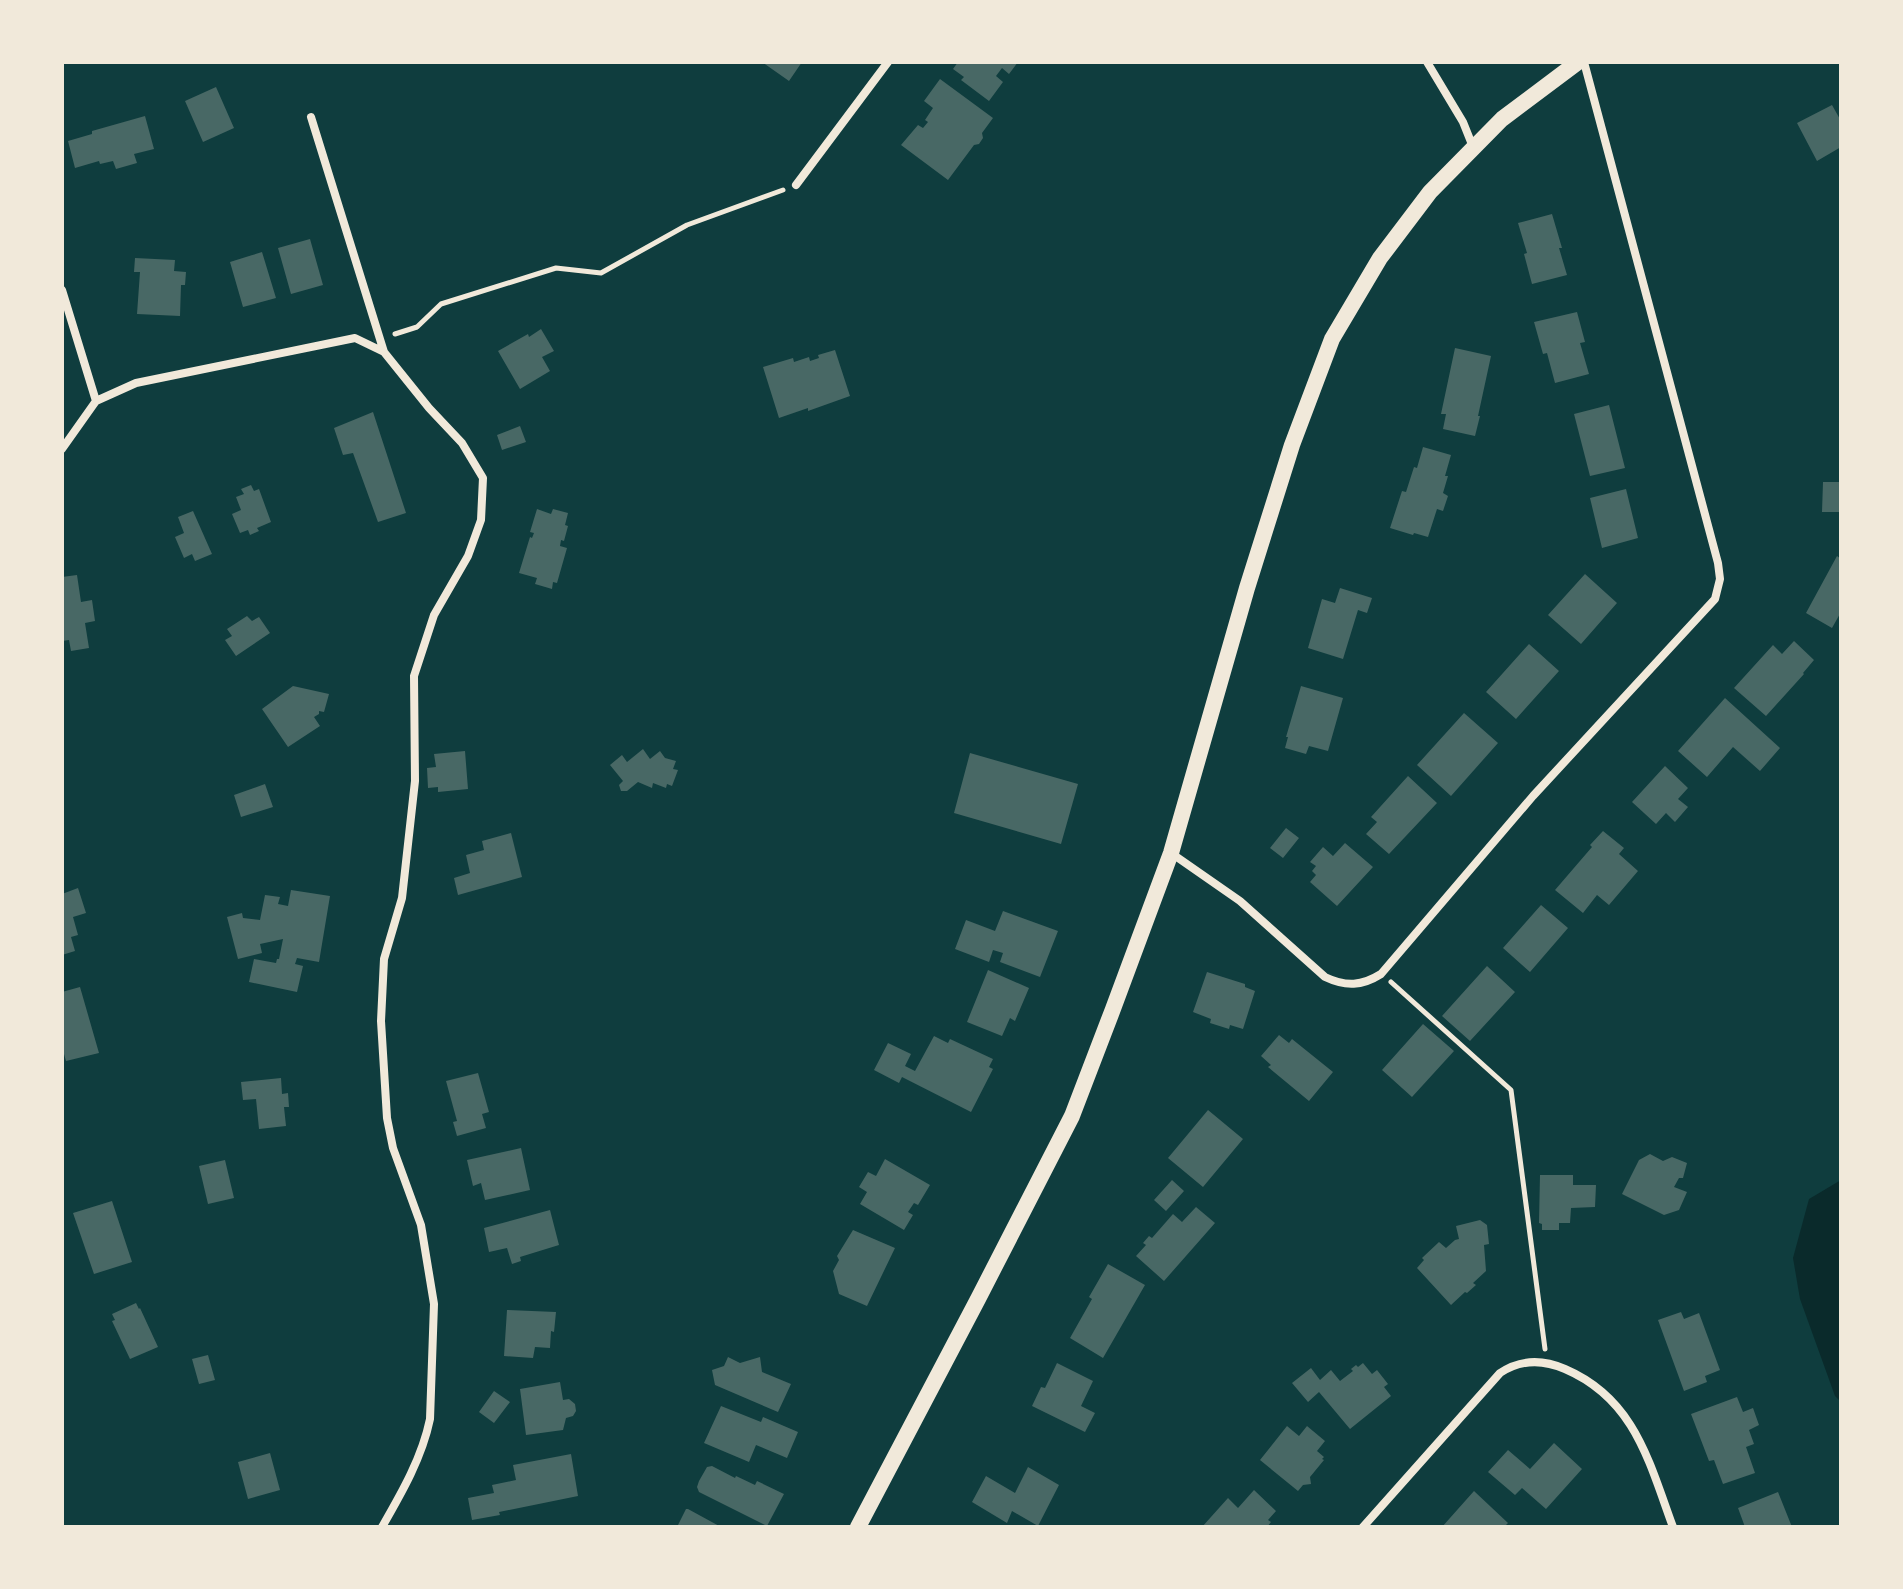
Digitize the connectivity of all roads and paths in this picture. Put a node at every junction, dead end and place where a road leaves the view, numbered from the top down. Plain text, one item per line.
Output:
1 (888, 62) edge
2 (1427, 62) edge
3 (1578, 62) edge
4 (1584, 62) edge
5 (311, 117) dead end
6 (1474, 148) junction
7 (796, 185) joint
8 (62, 290) edge
9 (379, 339) junction
10 (384, 352) junction
11 (96, 401) junction
12 (62, 449) edge
13 (1171, 853) junction
14 (1381, 974) junction
15 (1547, 1363) junction
16 (382, 1527) edge
17 (858, 1527) edge
18 (1363, 1527) edge
19 (1673, 1527) edge

1 - 7 street
2 - 6 street
3 - 6 main road
4 - 14 street
5 - 9 street
6 - 13 main road
7 - 9 path
8 - 11 street
9 - 10 street
10 - 11 street
10 - 16 street
11 - 12 street
13 - 14 street
13 - 17 main road
14 - 15 path
15 - 18 street
15 - 19 street

